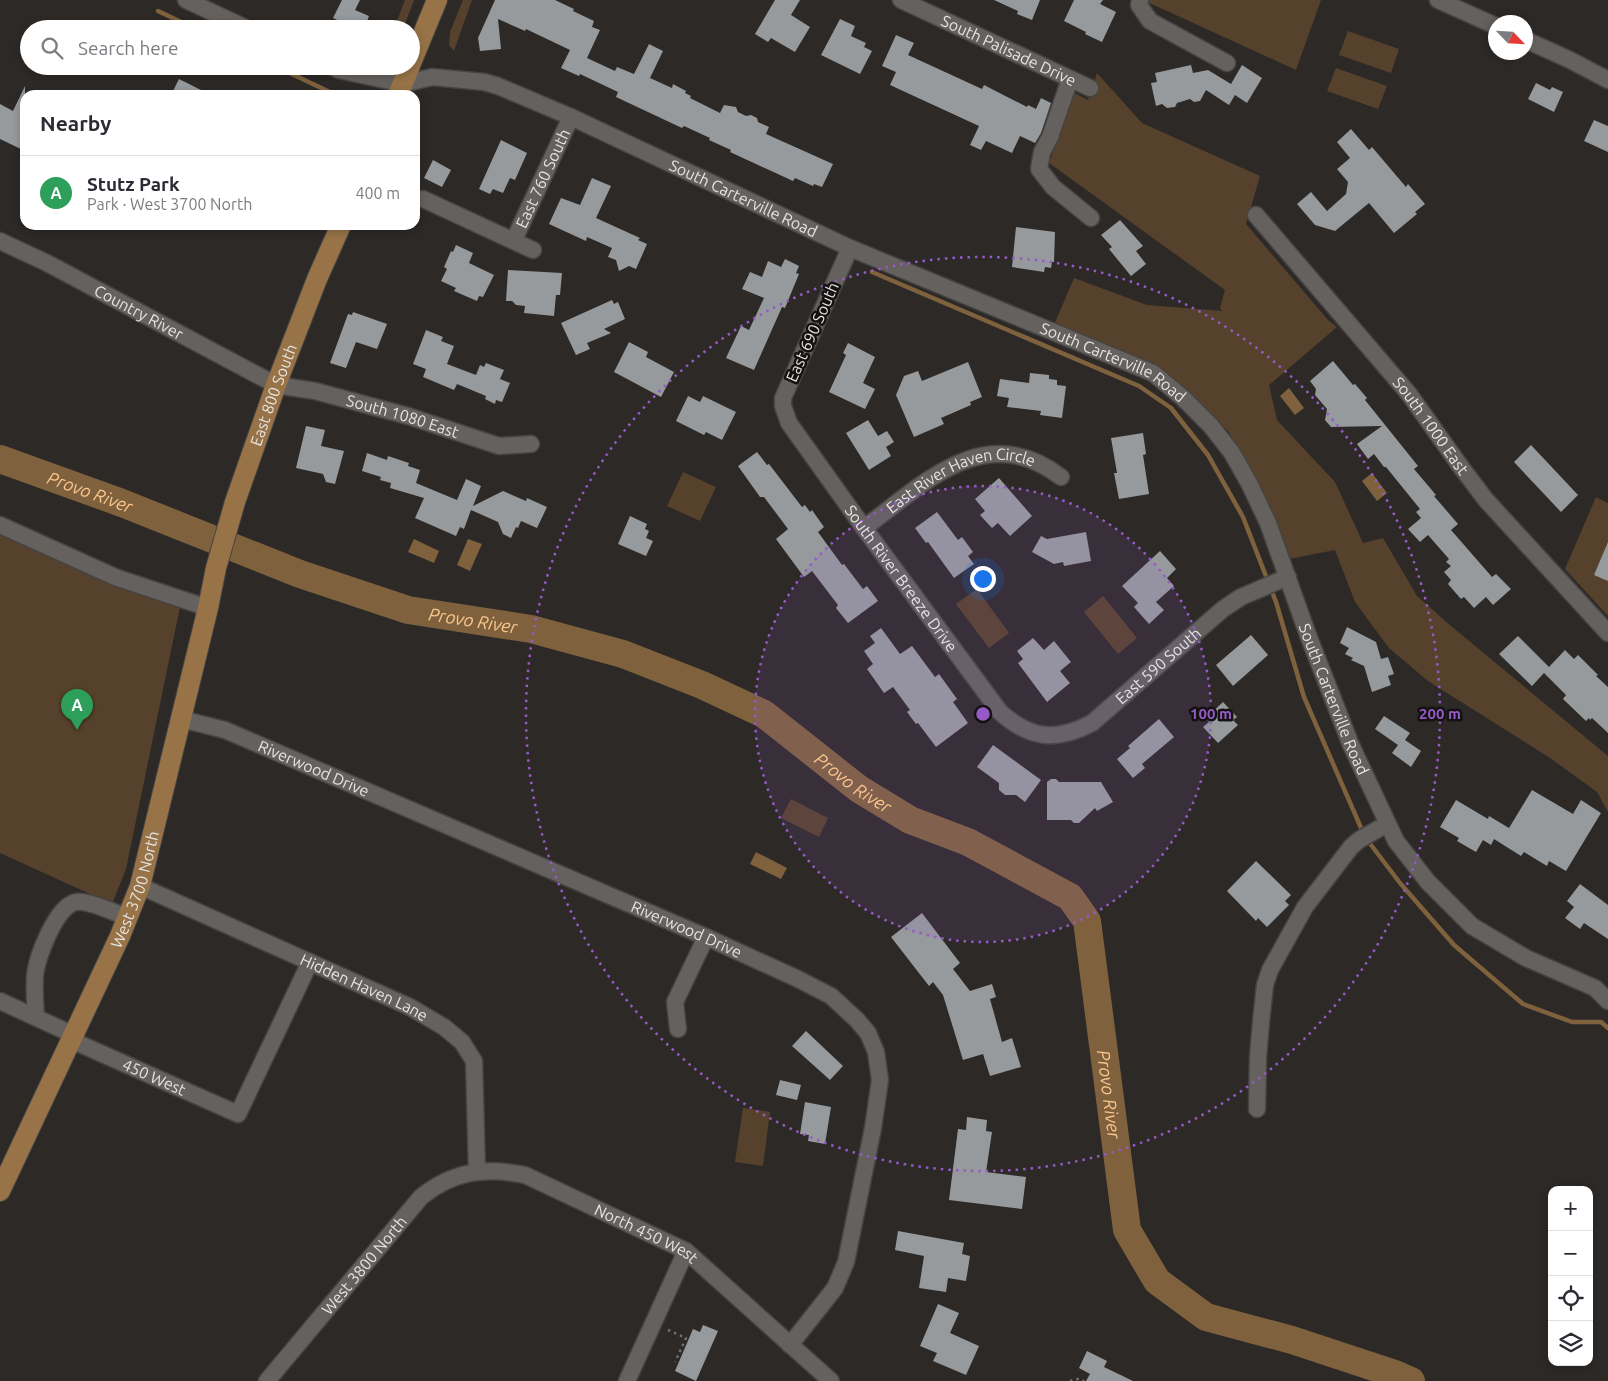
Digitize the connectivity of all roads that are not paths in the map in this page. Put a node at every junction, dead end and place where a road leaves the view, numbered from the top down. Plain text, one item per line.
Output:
1 (186, 0) edge
2 (437, 0) edge
3 (1140, 0) edge
4 (1438, 0) edge
5 (907, 1) edge
6 (229, 20) edge
7 (1488, 22) edge
8 (420, 42) edge
9 (1533, 43) edge
10 (1227, 63) dead end
11 (387, 75) edge
12 (406, 77) edge
13 (1070, 79) junction
14 (1608, 80) edge
15 (1090, 88) dead end
16 (571, 117) junction
17 (423, 199) dead end
18 (1256, 215) dead end
19 (1091, 218) dead end
20 (339, 230) edge
21 (514, 240) junction
22 (0, 241) edge
23 (850, 248) junction
24 (533, 250) dead end
25 (276, 385) junction
26 (787, 418) joint
27 (531, 444) dead end
28 (1062, 476) dead end
29 (0, 525) edge
30 (864, 528) junction
31 (216, 568) joint
32 (1288, 577) junction
33 (208, 608) junction
34 (1608, 633) edge
35 (181, 719) junction
36 (1025, 730) joint
37 (1387, 824) junction
38 (140, 886) junction
39 (128, 918) junction
40 (706, 937) junction
41 (310, 962) junction
42 (1601, 991) edge
43 (0, 1001) edge
44 (1608, 1001) edge
45 (36, 1017) junction
46 (678, 1029) dead end
47 (73, 1037) junction
48 (1257, 1109) dead end
49 (477, 1171) junction
50 (0, 1191) edge
51 (686, 1251) junction
52 (790, 1344) junction
53 (267, 1381) edge
54 (627, 1381) edge
55 (831, 1381) edge

1 - 6 street
2 - 8 main road
3 - 10 street
4 - 7 street
5 - 13 street, South Palisade Drive
9 - 14 street
11 - 12 street, South Carterville Road
12 - 16 street, South Carterville Road
13 - 15 street, South Palisade Drive
13 - 19 street
16 - 21 street, East 760 South
16 - 23 street, South Carterville Road
17 - 21 street
18 - 34 street, South 1000 East
20 - 25 main road, East 800 South
21 - 24 street
22 - 25 street, Country River
23 - 26 street, East 690 South
23 - 32 street, South Carterville Road
25 - 27 street, South 1080 East
25 - 31 main road, East 800 South
26 - 30 street, South River Breeze Drive
28 - 30 street, East River Haven Circle
29 - 33 street
30 - 36 street, South River Breeze Drive
31 - 33 main road, West 3700 North
32 - 36 street, East 590 South
32 - 37 street, South Carterville Road
33 - 35 main road, West 3700 North
35 - 38 main road, West 3700 North
35 - 40 street, Riverwood Drive
37 - 42 street, South Carterville Road
37 - 48 street
38 - 39 main road, West 3700 North
38 - 41 street, Hidden Haven Lane
39 - 45 street
39 - 47 main road, West 3700 North
40 - 46 street
40 - 52 street, Riverwood Drive
41 - 47 street, 450 West
41 - 49 street, Hidden Haven Lane
42 - 44 street, South Carterville Road
43 - 45 street, 450 West
45 - 47 street, 450 West
47 - 50 main road, West 3700 North
49 - 51 street, North 450 West
49 - 53 street, West 3800 North
51 - 52 street, North 450 West
51 - 54 street
52 - 55 street, North 450 West

